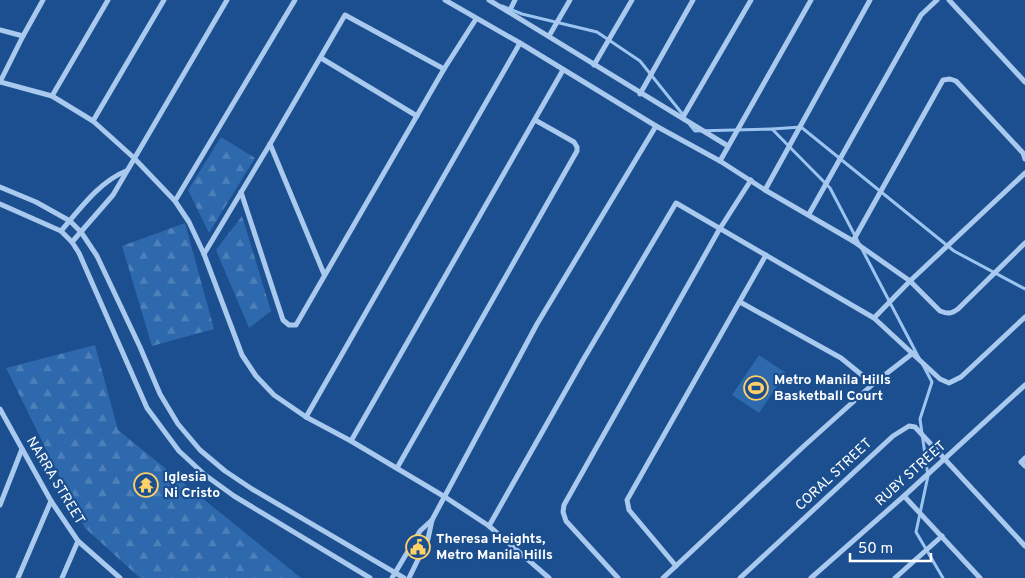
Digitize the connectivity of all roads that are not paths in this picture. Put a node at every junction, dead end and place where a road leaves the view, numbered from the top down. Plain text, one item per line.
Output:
1 (43, 0) edge
2 (108, 0) edge
3 (164, 0) edge
4 (227, 0) edge
5 (295, 0) edge
6 (445, 0) edge
7 (489, 0) edge
8 (515, 0) edge
9 (570, 0) edge
10 (632, 0) edge
11 (693, 0) edge
12 (751, 0) edge
13 (811, 0) edge
14 (870, 0) edge
15 (937, 0) edge
16 (949, 0) edge
17 (509, 12) junction
18 (476, 19) junction
19 (0, 30) edge
20 (23, 36) junction
21 (549, 36) junction
22 (520, 43) junction
23 (321, 58) junction
24 (594, 65) junction
25 (444, 69) junction
26 (563, 70) junction
27 (0, 82) edge
28 (1025, 82) edge
29 (640, 94) junction
30 (52, 96) junction
31 (417, 116) junction
32 (683, 118) junction
33 (93, 120) junction
34 (535, 120) junction
35 (656, 126) junction
36 (270, 144) junction
37 (728, 146) junction
38 (1025, 159) edge
39 (136, 160) junction
40 (720, 161) junction
41 (127, 171) junction
42 (1025, 173) edge
43 (750, 180) junction
44 (0, 187) edge
45 (765, 190) junction
46 (241, 192) junction
47 (175, 200) junction
48 (0, 204) edge
49 (809, 214) junction
50 (70, 221) junction
51 (719, 230) junction
52 (61, 231) junction
53 (81, 232) junction
54 (853, 241) junction
55 (72, 242) junction
56 (1025, 244) edge
57 (204, 254) junction
58 (766, 256) junction
59 (324, 274) junction
60 (910, 281) junction
61 (740, 302) junction
62 (1025, 317) edge
63 (874, 318) junction
64 (913, 352) junction
65 (874, 384) junction
66 (1025, 386) edge
67 (0, 409) edge
68 (306, 418) junction
69 (351, 442) junction
70 (22, 449) junction
71 (1025, 458) edge
72 (945, 459) junction
73 (1025, 466) edge
74 (397, 468) junction
75 (904, 496) junction
76 (445, 497) junction
77 (50, 501) junction
78 (0, 505) edge
79 (432, 520) junction
80 (489, 526) junction
81 (942, 536) junction
82 (78, 542) junction
83 (1025, 546) edge
84 (676, 566) junction
85 (112, 572) junction
86 (394, 575) edge
87 (978, 577) edge
88 (18, 578) edge
89 (62, 578) edge
90 (110, 578) edge
91 (120, 578) edge
92 (370, 578) edge
93 (404, 578) edge
94 (410, 578) edge
95 (549, 578) edge
96 (618, 578) edge
97 (663, 578) edge
98 (740, 578) edge
99 (811, 578) edge
100 (896, 578) edge

1 - 20 street
2 - 30 street
3 - 33 street
4 - 39 street
5 - 47 street
6 - 18 street
7 - 17 street
8 - 17 street
9 - 21 street
10 - 24 street
11 - 29 street
12 - 32 street
13 - 37 street
14 - 45 street
15 - 49 street
16 - 28 street
17 - 21 street
18 - 22 street
18 - 25 street
19 - 20 street
20 - 27 street
21 - 24 street
22 - 26 street
22 - 68 street
23 - 25 street
23 - 31 street
23 - 36 street
24 - 29 street
25 - 31 street
26 - 34 street
26 - 35 street
27 - 30 street
29 - 32 street
30 - 33 street
31 - 59 street
32 - 37 street
33 - 39 street
34 - 69 street
34 - 74 street
35 - 40 street
35 - 76 street
36 - 46 street
36 - 59 street
37 - 40 street
38 - 54 street
39 - 41 street
39 - 47 street
40 - 43 street
41 - 50 street
41 - 53 street
42 - 60 street
43 - 45 street
43 - 51 street
44 - 50 street
45 - 49 street
46 - 57 street
46 - 59 street
47 - 57 street
48 - 52 street
49 - 54 street
50 - 52 street
50 - 53 street
51 - 58 street
51 - 80 street
51 - 96 street
52 - 55 street
53 - 55 street
53 - 86 street
54 - 60 street
55 - 92 street
56 - 60 street
57 - 68 street
58 - 61 street
58 - 63 street
60 - 63 street
61 - 65 street
61 - 84 street
62 - 64 street
63 - 64 street
64 - 65 street
65 - 84 street
66 - 72 street, RUBY STREET
67 - 70 street, NARRA STREET
68 - 69 street
69 - 74 street
70 - 77 street, NARRA STREET
70 - 78 street
71 - 73 street
72 - 75 street, RUBY STREET
72 - 83 street
72 - 98 street, CORAL STREET
74 - 76 street
75 - 81 street
75 - 99 street, RUBY STREET
76 - 79 street
76 - 80 street
77 - 82 street, NARRA STREET
77 - 88 street
79 - 86 street
79 - 94 street
80 - 95 street
81 - 87 street
81 - 100 street
82 - 85 street, NARRA STREET
82 - 89 street
84 - 97 street
85 - 90 street
85 - 91 street, NARRA STREET
86 - 93 street

